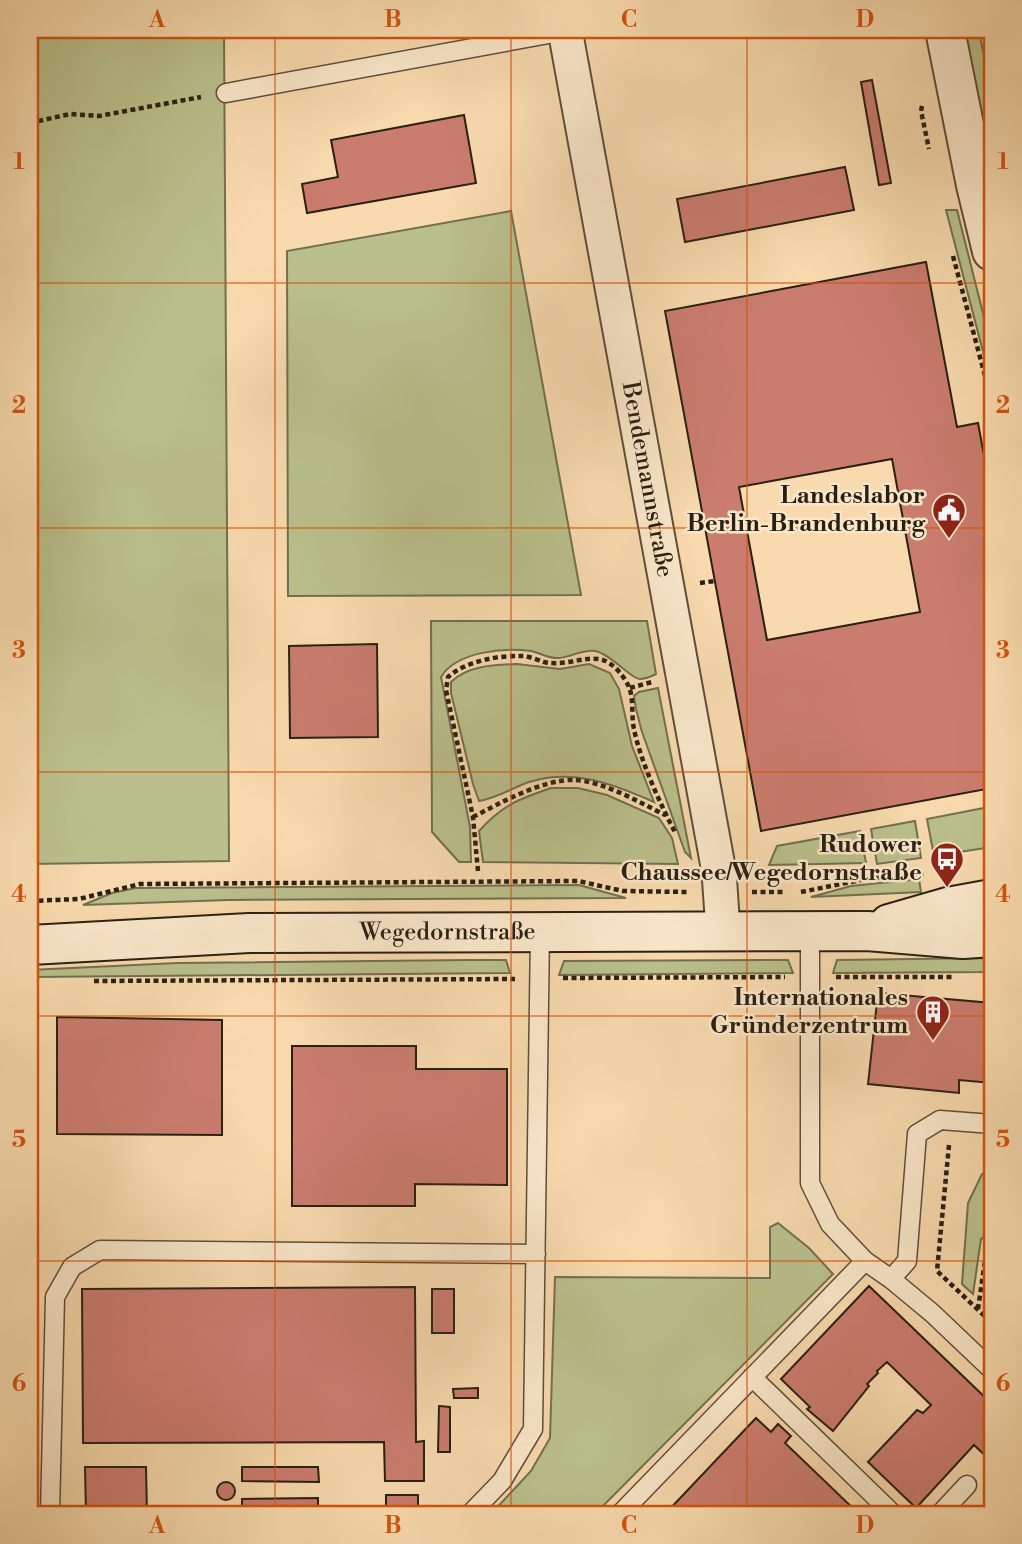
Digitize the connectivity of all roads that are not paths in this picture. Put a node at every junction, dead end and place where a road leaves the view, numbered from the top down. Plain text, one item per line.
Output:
1 (568, 30) edge
2 (945, 30) edge
3 (226, 93) road end
4 (992, 251) edge
5 (992, 899) edge
6 (723, 930) junction
7 (810, 931) junction
8 (867, 931) junction
9 (540, 932) junction
10 (992, 937) edge
11 (30, 945) edge
12 (992, 1124) edge
13 (536, 1254) junction
14 (865, 1261) junction
15 (891, 1279) junction
16 (992, 1370) edge
17 (752, 1377) junction
18 (967, 1485) dead end
19 (50, 1514) edge
20 (470, 1514) edge
21 (620, 1514) edge
22 (893, 1514) edge
23 (940, 1514) edge

1 - 3 lane
1 - 6 street, Bendemannstraße
2 - 4 main road
5 - 8 main road, Wegedornstraße
6 - 7 main road, Wegedornstraße
6 - 9 main road, Wegedornstraße
7 - 8 main road, Wegedornstraße
7 - 14 lane
8 - 10 main road, Wegedornstraße
9 - 11 main road, Wegedornstraße
9 - 13 lane
12 - 15 lane
13 - 19 lane
13 - 20 lane
14 - 15 lane
14 - 17 lane
15 - 16 lane
17 - 21 lane
17 - 22 lane
18 - 23 lane

